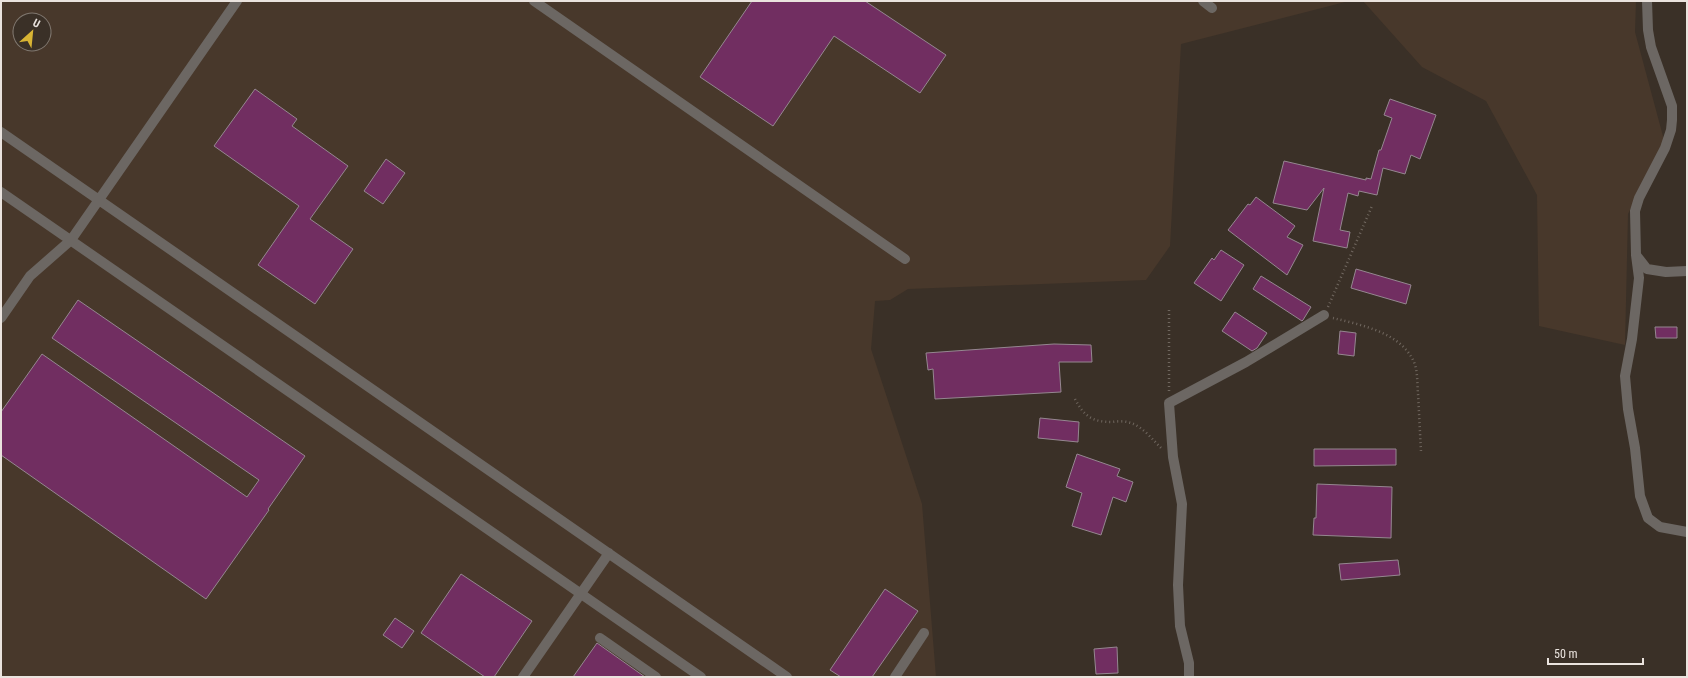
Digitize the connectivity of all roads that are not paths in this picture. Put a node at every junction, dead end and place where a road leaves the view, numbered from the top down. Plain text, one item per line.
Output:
1 (237, 1) edge
2 (534, 1) edge
3 (1203, 1) edge
4 (1647, 1) edge
5 (1212, 8) dead end
6 (1, 132) edge
7 (1, 192) edge
8 (99, 200) junction
9 (71, 240) junction
10 (1636, 255) junction
11 (905, 259) dead end
12 (1687, 271) edge
13 (1324, 315) road end
14 (1, 318) edge
15 (1687, 532) edge
16 (609, 553) junction
17 (581, 594) junction
18 (924, 634) dead end
19 (600, 638) dead end
20 (523, 677) edge
21 (656, 677) edge
22 (701, 677) edge
23 (787, 677) edge
24 (894, 677) edge
25 (1189, 677) edge

1 - 8 street
2 - 11 street
3 - 5 street
4 - 10 street
6 - 8 street
7 - 9 street
8 - 9 street
8 - 16 street
9 - 14 street
9 - 17 street
10 - 12 street
10 - 15 street
13 - 25 street
16 - 17 street
16 - 23 street
17 - 20 street
17 - 22 street
18 - 24 street
19 - 21 street

